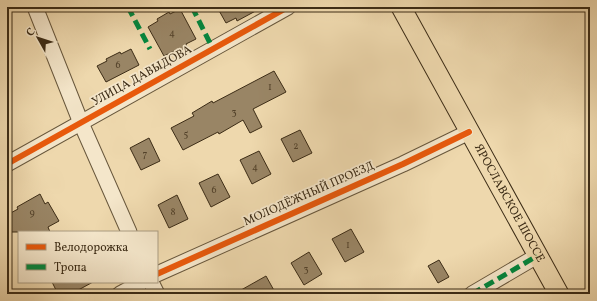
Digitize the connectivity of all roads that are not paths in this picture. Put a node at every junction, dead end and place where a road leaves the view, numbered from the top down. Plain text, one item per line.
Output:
1 (35, 7) edge
2 (288, 7) edge
3 (401, 7) edge
4 (81, 123) junction
5 (469, 132) junction
6 (7, 164) edge
7 (129, 231) edge
8 (537, 256) junction
9 (158, 274) edge
10 (140, 283) edge
11 (152, 283) edge
12 (120, 294) edge
13 (157, 294) edge
14 (472, 294) edge
15 (559, 294) edge

1 - 4 street
2 - 4 street, УЛИЦА ДАВЫДОВА
3 - 5 main road, ЯРОСЛАВСКОЕ ШОССЕ
4 - 6 street, УЛИЦА ДАВЫДОВА
4 - 7 street
5 - 8 main road, ЯРОСЛАВСКОЕ ШОССЕ
5 - 9 street, МОЛОДЁЖНЫЙ ПРОЕЗД
8 - 14 street
8 - 15 main road, ЯРОСЛАВСКОЕ ШОССЕ
10 - 12 street
11 - 13 street

